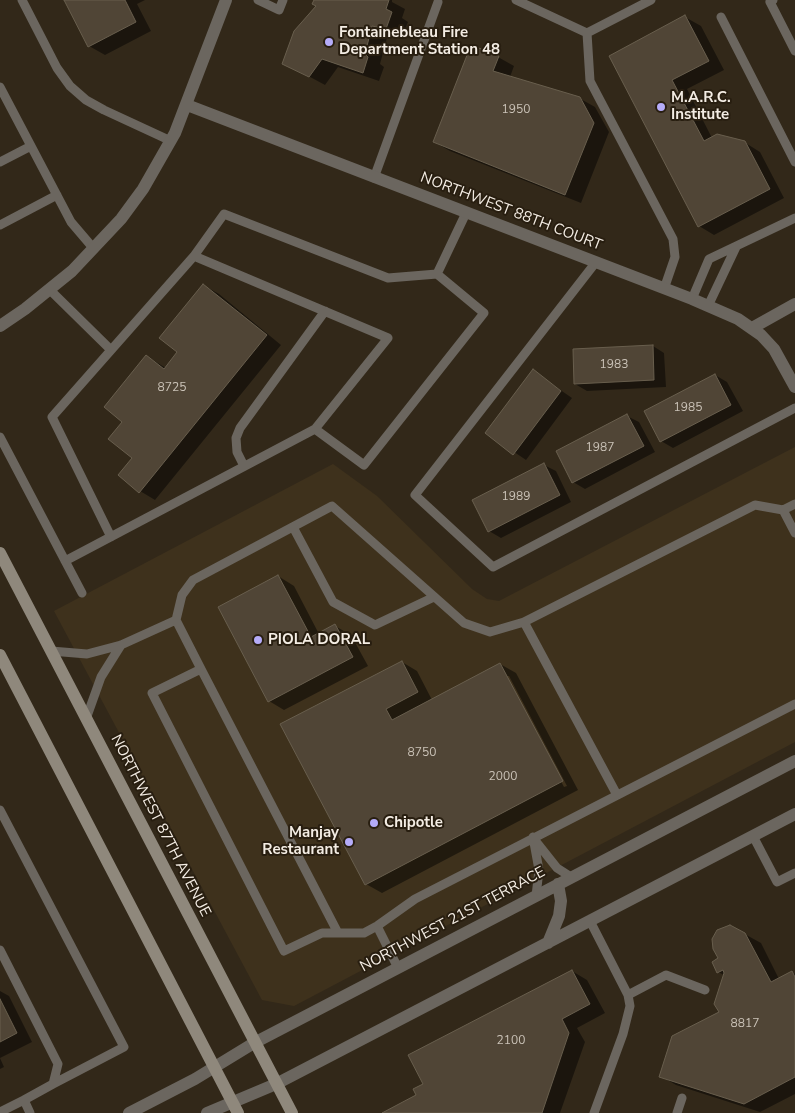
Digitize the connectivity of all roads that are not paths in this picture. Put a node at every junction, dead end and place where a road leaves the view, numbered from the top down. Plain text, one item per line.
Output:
1 (22, 0) edge
2 (226, 0) edge
3 (258, 0) edge
4 (283, 0) edge
5 (516, 0) edge
6 (651, 0) edge
7 (773, 0) edge
8 (438, 2) dead end
9 (721, 17) dead end
10 (587, 33) junction
11 (795, 50) edge
12 (0, 86) edge
13 (187, 105) junction
14 (171, 141) junction
15 (31, 146) junction
16 (0, 162) edge
17 (795, 162) edge
18 (374, 178) junction
19 (57, 195) junction
20 (466, 213) junction
21 (795, 218) edge
22 (0, 225) edge
23 (736, 247) junction
24 (94, 249) junction
25 (194, 256) junction
26 (596, 262) junction
27 (437, 274) junction
28 (664, 288) junction
29 (50, 290) junction
30 (692, 299) junction
31 (795, 304) edge
32 (708, 306) junction
33 (325, 311) junction
34 (0, 326) edge
35 (752, 328) junction
36 (112, 350) junction
37 (795, 388) edge
38 (795, 408) edge
39 (316, 429) junction
40 (0, 437) edge
41 (244, 466) junction
42 (795, 504) edge
43 (783, 510) junction
44 (293, 527) junction
45 (795, 534) edge
46 (111, 536) junction
47 (0, 553) edge
48 (66, 561) junction
49 (82, 593) dead end
50 (434, 597) junction
51 (176, 620) junction
52 (524, 622) junction
53 (122, 646) junction
54 (51, 651) junction
55 (0, 655) edge
56 (201, 669) junction
57 (795, 704) edge
58 (86, 719) junction
59 (795, 761) edge
60 (617, 795) junction
61 (0, 810) edge
62 (795, 814) edge
63 (753, 836) junction
64 (532, 837) junction
65 (795, 873) edge
66 (571, 877) junction
67 (558, 884) junction
68 (536, 896) junction
69 (590, 922) junction
70 (377, 926) junction
71 (338, 933) junction
72 (548, 944) junction
73 (0, 950) edge
74 (398, 968) junction
75 (705, 990) dead end
76 (628, 994) junction
77 (254, 1043) junction
78 (214, 1067) junction
79 (53, 1084) junction
80 (276, 1084) junction
81 (682, 1098) dead end
82 (24, 1100) junction
83 (235, 1108) edge
84 (0, 1112) edge
85 (30, 1113) edge
86 (129, 1113) edge
87 (207, 1113) edge
88 (292, 1113) edge
89 (594, 1113) edge
90 (677, 1113) edge

1 - 14 lane
2 - 13 street
3 - 4 lane
5 - 10 lane
6 - 10 lane
7 - 11 lane
8 - 18 lane
9 - 17 lane
10 - 28 lane
12 - 15 lane
13 - 14 street
13 - 18 street, NORTHWEST 88TH COURT
14 - 24 street
15 - 16 lane
15 - 19 lane
18 - 20 street, NORTHWEST 88TH COURT
19 - 22 lane
19 - 24 lane
20 - 26 street, NORTHWEST 88TH COURT
20 - 27 lane
21 - 23 lane
23 - 30 lane
23 - 32 lane
24 - 29 street
25 - 27 lane
25 - 33 lane
25 - 36 lane
26 - 28 street, NORTHWEST 88TH COURT
26 - 38 lane
27 - 39 lane
28 - 30 street, NORTHWEST 88TH COURT
29 - 34 street
29 - 36 lane
30 - 32 street, NORTHWEST 88TH COURT
31 - 35 street
32 - 35 street, NORTHWEST 88TH COURT
33 - 39 lane
33 - 41 lane
35 - 37 street, NORTHWEST 88TH COURT
36 - 46 lane
39 - 41 lane
40 - 48 lane
41 - 46 lane
42 - 43 lane
43 - 45 lane
43 - 52 lane
44 - 50 lane
44 - 50 lane
44 - 51 lane
46 - 48 lane
47 - 54 main road, NORTHWEST 87TH AVENUE
48 - 49 lane
50 - 52 lane
51 - 53 lane
51 - 56 lane
52 - 60 lane
53 - 54 lane
53 - 58 lane
54 - 58 main road, NORTHWEST 87TH AVENUE
55 - 78 main road
56 - 71 lane
56 - 71 lane
57 - 60 lane
58 - 77 main road, NORTHWEST 87TH AVENUE
59 - 66 street, NORTHWEST 21ST TERRACE
60 - 64 lane
61 - 79 lane
62 - 63 street
63 - 65 lane
63 - 69 street
64 - 66 lane
64 - 68 lane
64 - 70 lane
66 - 67 street, NORTHWEST 21ST TERRACE
67 - 68 street, NORTHWEST 21ST TERRACE
67 - 72 street
68 - 74 street, NORTHWEST 21ST TERRACE
69 - 72 street
69 - 76 lane
70 - 71 lane
70 - 74 lane
72 - 80 street
73 - 79 lane
74 - 77 street, NORTHWEST 21ST TERRACE
75 - 76 lane
76 - 89 lane
77 - 78 street, NORTHWEST 21ST TERRACE
77 - 80 main road, NORTHWEST 87TH AVENUE
78 - 83 main road
78 - 86 street, NORTHWEST 21ST TERRACE
79 - 82 lane
80 - 83 street
80 - 88 main road, NORTHWEST 87TH AVENUE
81 - 90 lane
82 - 84 lane
82 - 85 lane
83 - 87 street

